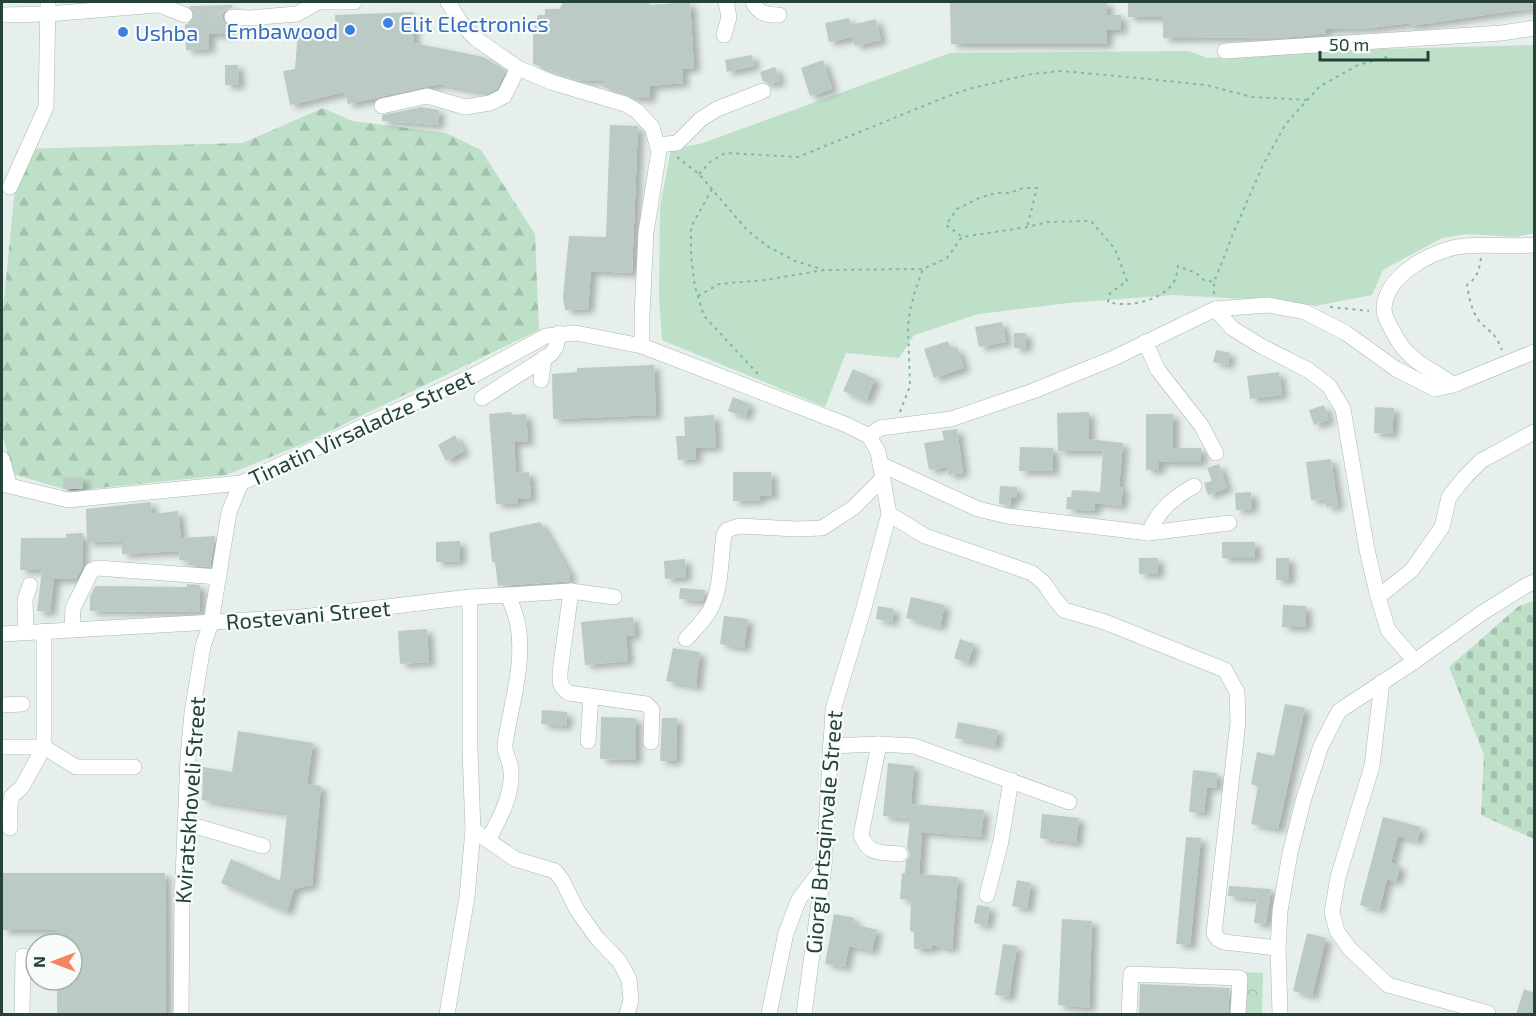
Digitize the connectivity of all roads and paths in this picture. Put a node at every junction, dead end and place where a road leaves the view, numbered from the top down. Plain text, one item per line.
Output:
1 (317, 2) edge
2 (354, 2) edge
3 (448, 2) edge
4 (726, 2) edge
5 (753, 2) edge
6 (154, 3) edge
7 (48, 8) edge
8 (2, 15) edge
9 (185, 15) tunnel mouth
10 (779, 15) dead end
11 (232, 16) tunnel mouth
12 (1534, 28) edge
13 (724, 35) dead end
14 (1225, 51) dead end
15 (1399, 54) dead end
16 (518, 68) junction
17 (763, 91) dead end
18 (1307, 100) junction
19 (382, 106) dead end
20 (657, 145) junction
21 (699, 174) junction
22 (10, 187) dead end
23 (712, 189) junction
24 (1027, 227) junction
25 (962, 237) junction
26 (1534, 245) edge
27 (1482, 246) junction
28 (923, 269) junction
29 (824, 270) junction
30 (1214, 282) junction
31 (698, 296) junction
32 (1215, 309) junction
33 (1384, 310) junction
34 (1305, 312) junction
35 (559, 333) junction
36 (1145, 342) junction
37 (642, 346) junction
38 (1534, 352) edge
39 (1504, 355) dead end
40 (544, 358) junction
41 (762, 377) dead end
42 (541, 380) dead end
43 (1453, 385) junction
44 (482, 398) dead end
45 (896, 426) junction
46 (1534, 432) edge
47 (869, 436) junction
48 (1216, 453) dead end
49 (2, 459) edge
50 (882, 471) junction
51 (241, 483) junction
52 (5, 484) edge
53 (1194, 486) dead end
54 (889, 514) junction
55 (1229, 523) dead end
56 (1149, 533) junction
57 (219, 577) junction
58 (1534, 582) edge
59 (30, 585) dead end
60 (571, 591) junction
61 (508, 594) junction
62 (470, 597) junction
63 (614, 597) dead end
64 (1378, 597) junction
65 (211, 623) junction
66 (72, 630) junction
67 (44, 631) junction
68 (26, 632) junction
69 (2, 634) edge
70 (686, 639) dead end
71 (1414, 662) junction
72 (1382, 682) junction
73 (591, 696) junction
74 (22, 704) dead end
75 (2, 705) edge
76 (588, 741) dead end
77 (651, 741) dead end
78 (879, 744) junction
79 (830, 746) junction
80 (2, 747) edge
81 (44, 747) junction
82 (134, 767) dead end
83 (1011, 780) junction
84 (1069, 802) dead end
85 (185, 823) junction
86 (10, 828) dead end
87 (473, 830) junction
88 (488, 840) junction
89 (263, 846) dead end
90 (900, 854) dead end
91 (824, 866) junction
92 (987, 895) dead end
93 (1278, 948) junction
94 (22, 956) dead end
95 (1488, 1013) dead end
96 (22, 1014) edge
97 (181, 1014) edge
98 (447, 1014) edge
99 (627, 1014) edge
100 (769, 1014) edge
101 (804, 1014) edge
102 (1129, 1014) edge
103 (1238, 1014) edge
104 (1280, 1014) edge

1 - 2 street
1 - 11 street
3 - 16 street
4 - 13 street
5 - 10 street
6 - 7 street
6 - 9 street
7 - 8 street
7 - 22 street
12 - 14 street
15 - 18 path
16 - 19 street
16 - 20 street
17 - 20 street
18 - 21 path
18 - 30 path
20 - 21 path
20 - 37 street
21 - 23 path
23 - 29 path
23 - 31 path
24 - 25 path
24 - 25 path
24 - 30 path
25 - 28 path
26 - 27 street
27 - 33 street
27 - 39 path
28 - 29 path
28 - 45 path
29 - 31 path
30 - 32 path
31 - 41 path
32 - 34 street
32 - 36 street
32 - 64 street
33 - 34 path
33 - 43 street
34 - 43 street
35 - 37 street, Tinatin Virsaladze Street
35 - 40 street
35 - 51 street, Tinatin Virsaladze Street
36 - 45 street
36 - 48 street
37 - 47 street
38 - 43 street
40 - 42 street
40 - 44 street
45 - 47 street
46 - 64 street
47 - 50 street, Giorgi Brtsqinvale Street
49 - 52 street
50 - 54 street, Giorgi Brtsqinvale Street
50 - 56 street
50 - 70 street
51 - 52 street, Tinatin Virsaladze Street
51 - 57 street, Kviratskhoveli Street
53 - 56 street
54 - 79 street, Giorgi Brtsqinvale Street
54 - 93 street
55 - 56 street
57 - 65 street, Kviratskhoveli Street
57 - 66 street
58 - 71 street
59 - 68 street
60 - 61 street, Rostevani Street
60 - 63 street, Rostevani Street
60 - 73 street
61 - 62 street, Rostevani Street
61 - 88 street
62 - 65 street, Rostevani Street
62 - 87 street
64 - 71 street
65 - 66 street, Rostevani Street
65 - 85 street, Kviratskhoveli Street
66 - 67 street, Rostevani Street
67 - 68 street, Rostevani Street
67 - 81 street
68 - 69 street, Rostevani Street
71 - 72 street
72 - 93 street
72 - 95 street
73 - 76 street
73 - 77 street
74 - 75 street
78 - 79 street
78 - 83 street
78 - 90 street
79 - 91 street, Giorgi Brtsqinvale Street
80 - 81 street
81 - 82 street
81 - 86 street
83 - 84 street
83 - 92 street
85 - 89 street
85 - 97 street, Kviratskhoveli Street
87 - 88 street
87 - 98 street
88 - 99 street
91 - 100 street
91 - 101 street, Giorgi Brtsqinvale Street
93 - 104 street
94 - 96 street
102 - 103 street

